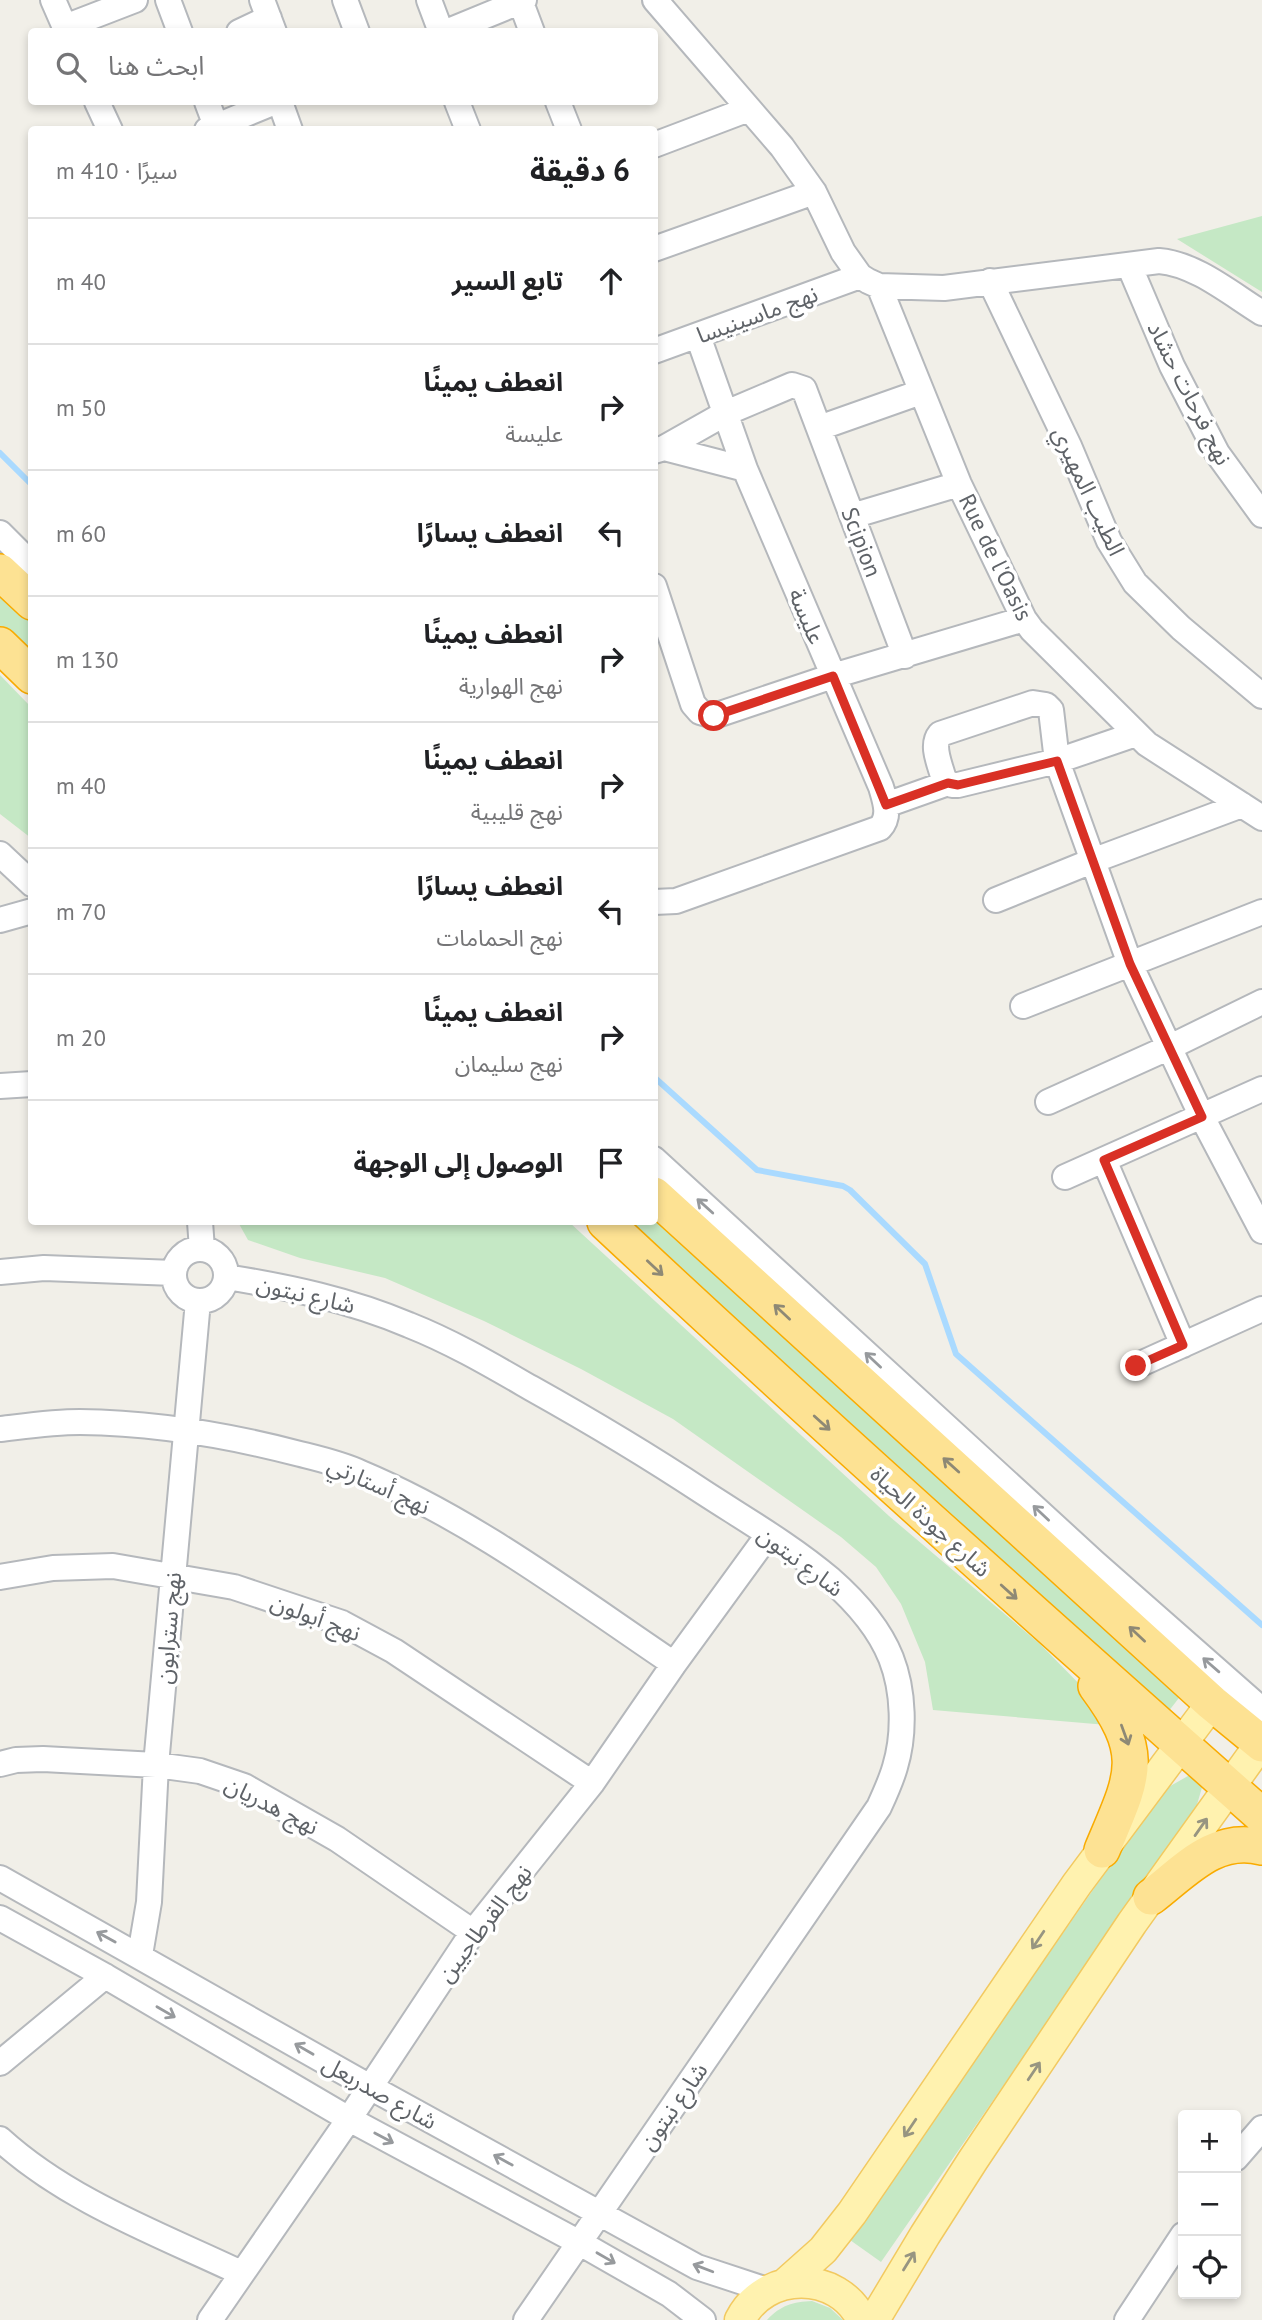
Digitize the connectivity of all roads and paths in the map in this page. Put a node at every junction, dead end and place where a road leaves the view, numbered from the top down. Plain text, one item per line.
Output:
1 (53, 0) edge
2 (135, 0) edge
3 (168, 0) edge
4 (345, 0) edge
5 (429, 0) edge
6 (522, 0) edge
7 (655, 0) edge
8 (269, 17) edge
9 (66, 28) edge
10 (68, 28) edge
11 (178, 28) edge
12 (247, 28) edge
13 (356, 28) edge
14 (442, 28) edge
15 (454, 28) edge
16 (531, 28) edge
17 (207, 105) edge
18 (269, 105) edge
19 (278, 105) edge
20 (458, 105) edge
21 (559, 105) edge
22 (749, 109) junction
23 (211, 126) edge
24 (216, 126) edge
25 (288, 126) edge
26 (466, 126) edge
27 (567, 126) edge
28 (658, 143) edge
29 (814, 192) junction
30 (658, 249) edge
31 (1129, 265) junction
32 (869, 281) junction
33 (990, 281) junction
34 (1262, 313) edge
35 (698, 336) junction
36 (658, 350) edge
37 (921, 393) junction
38 (726, 413) junction
39 (819, 428) junction
40 (659, 450) edge
41 (745, 468) junction
42 (959, 484) junction
43 (1262, 514) edge
44 (852, 516) junction
45 (0, 533) edge
46 (28, 561) edge
47 (0, 572) edge
48 (28, 598) edge
49 (658, 598) edge
50 (1024, 619) junction
51 (0, 645) edge
52 (905, 656) junction
53 (28, 672) edge
54 (833, 676) junction
55 (1262, 696) edge
56 (1136, 734) junction
57 (1057, 761) junction
58 (948, 783) junction
59 (886, 805) junction
60 (1252, 811) edge
61 (0, 854) edge
62 (1092, 861) junction
63 (28, 880) edge
64 (996, 900) dead end
65 (658, 902) edge
66 (28, 912) edge
67 (1262, 912) edge
68 (0, 920) edge
69 (1130, 964) junction
70 (1262, 1002) edge
71 (1023, 1006) dead end
72 (1170, 1047) junction
73 (28, 1083) edge
74 (0, 1086) edge
75 (1262, 1089) edge
76 (1048, 1102) dead end
77 (1202, 1117) junction
78 (1104, 1160) junction
79 (658, 1163) edge
80 (1065, 1177) dead end
81 (658, 1199) edge
82 (200, 1225) edge
83 (608, 1225) edge
84 (1262, 1231) edge
85 (202, 1249) junction
86 (0, 1272) edge
87 (174, 1273) junction
88 (226, 1277) junction
89 (198, 1301) junction
90 (1262, 1309) edge
91 (1183, 1345) junction
92 (1136, 1366) dead end
93 (0, 1429) edge
94 (187, 1430) junction
95 (768, 1535) junction
96 (172, 1576) junction
97 (0, 1577) edge
98 (1060, 1638) junction
99 (674, 1664) junction
100 (1212, 1703) junction
101 (1262, 1732) edge
102 (1181, 1744) junction
103 (0, 1764) edge
104 (156, 1765) junction
105 (592, 1783) junction
106 (1230, 1787) junction
107 (1262, 1816) edge
108 (1262, 1847) edge
109 (1102, 1850) junction
110 (0, 1878) edge
111 (1152, 1898) junction
112 (0, 1918) edge
113 (473, 1932) junction
114 (140, 1955) junction
115 (105, 1976) junction
116 (0, 2063) edge
117 (370, 2087) junction
118 (349, 2119) junction
119 (1262, 2128) edge
120 (0, 2139) edge
121 (1241, 2152) edge
122 (599, 2214) junction
123 (1182, 2236) edge
124 (580, 2243) junction
125 (241, 2273) junction
126 (777, 2286) junction
127 (210, 2320) edge
128 (526, 2320) edge
129 (704, 2320) edge
130 (740, 2320) edge
131 (862, 2320) edge
132 (874, 2320) edge
133 (1127, 2320) edge

1 - 9 street
2 - 10 street
3 - 11 street
4 - 13 street
5 - 14 street
6 - 15 street
6 - 16 street
7 - 22 street, Rue de l'Oasis
8 - 12 street
17 - 23 street
18 - 24 street
19 - 25 street
20 - 26 street
21 - 27 street
22 - 28 street
22 - 29 street, Rue de l'Oasis
29 - 30 street
29 - 32 street, Rue de l'Oasis
31 - 33 street
31 - 34 street
31 - 43 street, نهج فرحات حشاد
32 - 33 street
32 - 35 street, نهج ماسينيسا
32 - 37 street, Rue de l'Oasis
33 - 55 street, الطيب المهيري
35 - 36 street, نهج ماسينيسا
35 - 38 street, عليسة
37 - 39 street
37 - 42 street, Rue de l'Oasis
38 - 39 street, Scipion
38 - 40 street, Scipion
38 - 41 street, عليسة
39 - 44 street, Scipion
40 - 41 street
41 - 54 street, عليسة
42 - 44 street
42 - 50 street, Rue de l'Oasis
44 - 52 street, Scipion
45 - 46 street
47 - 48 highway
49 - 54 street
50 - 52 street
50 - 56 street, Rue de l'Oasis
51 - 53 highway
52 - 54 street
54 - 59 street, عليسة
56 - 57 street
56 - 60 street, Rue de l'Oasis
57 - 58 street
57 - 58 street
57 - 62 street
58 - 59 street
59 - 65 street
60 - 62 street
61 - 63 street
62 - 64 street
62 - 69 street
66 - 68 street
67 - 69 street
69 - 71 street
69 - 72 street
70 - 72 street
72 - 76 street
72 - 77 street
73 - 74 street
75 - 77 street
77 - 78 street
77 - 84 street
78 - 80 street
78 - 91 street
101 -> 79 street
100 -> 81 highway
82 - 85 street
83 -> 98 highway, شارع جودة الحياة
85 - 87 street
85 - 88 street
86 - 87 street
87 - 89 street
88 - 89 street
88 - 95 street, شارع نبتون
89 - 94 street, نهج سترابون
90 - 91 street
91 - 92 street
93 - 94 street, نهج أستارتي
94 - 96 street, نهج سترابون
94 - 99 street, نهج أستارتي
95 - 99 street, نهج القرطاجيين
95 - 122 street, شارع نبتون
96 - 97 street, نهج أبولون
96 - 104 street, نهج سترابون
96 - 105 street, نهج أبولون
98 - 102 highway, شارع جودة الحياة
98 -> 109 highway
99 - 105 street, نهج القرطاجيين
100 - 101 highway
100 - 102 main road
101 - 106 main road
102 - 106 highway, شارع جودة الحياة
102 - 109 main road
103 - 104 street, نهج هدريان
104 - 113 street, نهج هدريان
104 - 114 street, نهج سترابون
105 - 113 street, نهج القرطاجيين
106 - 107 highway, شارع جودة الحياة
111 -> 106 main road
108 - 111 highway
109 -> 126 main road
114 -> 110 street, شارع صدربعل
132 -> 111 main road
112 - 115 street, شارع صدربعل
113 - 117 street, نهج القرطاجيين
117 -> 114 street, شارع صدربعل
115 - 116 street
115 -> 118 street, شارع صدربعل
117 - 118 street, نهج القرطاجيين
122 -> 117 street, شارع صدربعل
118 -> 124 street, شارع صدربعل
118 - 125 street, نهج القرطاجيين
119 - 121 street
120 - 125 street
122 - 124 street, شارع نبتون
126 -> 122 street, شارع صدربعل
123 - 133 street
124 - 128 street
124 -> 129 street, شارع صدربعل
125 - 127 street, نهج القرطاجيين
126 - 130 main road
126 - 131 main road

